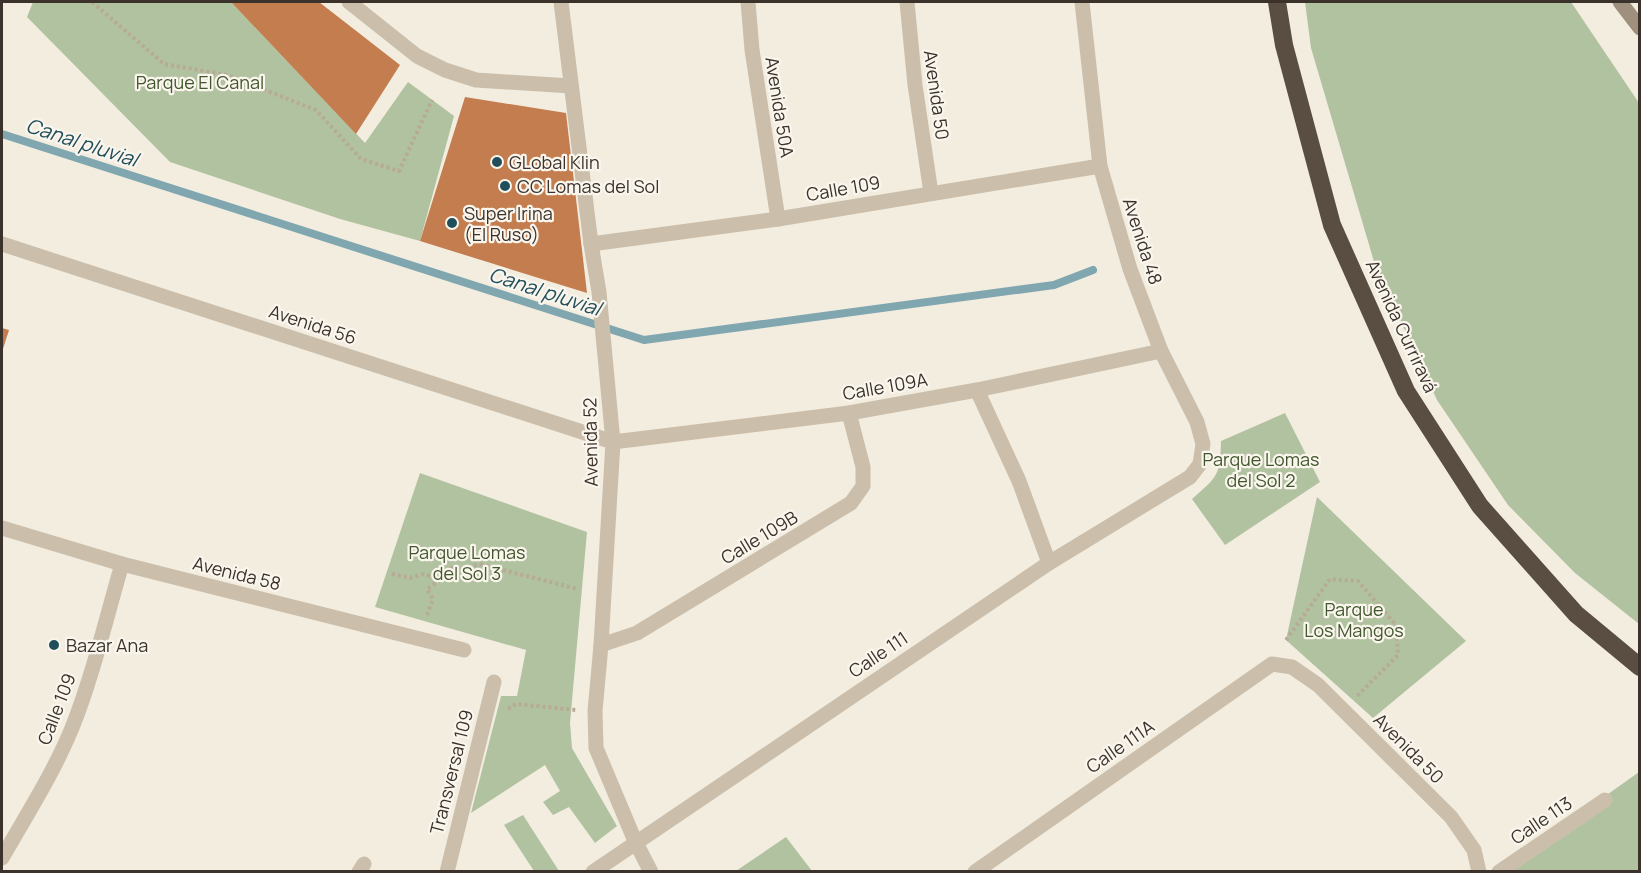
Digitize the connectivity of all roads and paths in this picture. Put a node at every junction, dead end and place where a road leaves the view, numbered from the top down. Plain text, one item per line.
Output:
1 (92, 2) edge
2 (349, 2) edge
3 (561, 2) edge
4 (748, 2) edge
5 (907, 2) edge
6 (1082, 2) edge
7 (1277, 2) edge
8 (1620, 2) edge
9 (1640, 28) edge
10 (571, 86) junction
11 (432, 100) dead end
12 (1100, 166) junction
13 (931, 193) junction
14 (778, 219) junction
15 (2, 244) edge
16 (591, 244) junction
17 (1161, 351) junction
18 (977, 390) junction
19 (849, 413) junction
20 (613, 442) junction
21 (1190, 477) joint
22 (2, 528) edge
23 (1049, 562) junction
24 (122, 564) junction
25 (392, 574) dead end
26 (441, 579) junction
27 (578, 589) dead end
28 (427, 615) dead end
29 (1286, 640) dead end
30 (601, 645) junction
31 (464, 650) dead end
32 (1292, 667) joint
33 (1640, 667) edge
34 (494, 682) dead end
35 (1353, 700) dead end
36 (595, 711) junction
37 (482, 728) junction
38 (1605, 800) dead end
39 (635, 841) junction
40 (2, 858) edge
41 (447, 872) edge
42 (593, 872) edge
43 (651, 872) edge
44 (975, 872) edge
45 (1479, 872) edge
46 (1499, 872) edge

1 - 11 path
2 - 10 street
3 - 10 street, Avenida 52
4 - 14 street, Avenida 50A
5 - 13 street, Avenida 50
6 - 12 street, Avenida 48
7 - 33 highway, Avenida Curriravá
8 - 9 main road
10 - 16 street, Avenida 52
12 - 13 street, Calle 109
12 - 17 street, Avenida 48
13 - 14 street, Calle 109
14 - 16 street, Calle 109
15 - 20 street, Avenida 56
16 - 20 street, Avenida 52
17 - 18 street, Calle 109A
17 - 21 street, Avenida 48
18 - 19 street, Calle 109A
18 - 23 street
19 - 20 street, Calle 109A
19 - 30 street, Calle 109B
20 - 30 street, Avenida 52
21 - 23 street, Calle 111
22 - 24 street, Avenida 58
23 - 39 street, Calle 111
24 - 31 street, Avenida 58
24 - 40 street, Calle 109
25 - 26 path
26 - 27 path
26 - 28 path
29 - 35 path
30 - 36 street, Avenida 52
32 - 44 street, Calle 111A
32 - 45 street, Avenida 50
34 - 37 street, Transversal 109
36 - 37 path
36 - 39 street, Avenida 52
37 - 41 street, Transversal 109
38 - 46 street, Calle 113
39 - 42 street, Calle 111
39 - 43 street, Avenida 52

